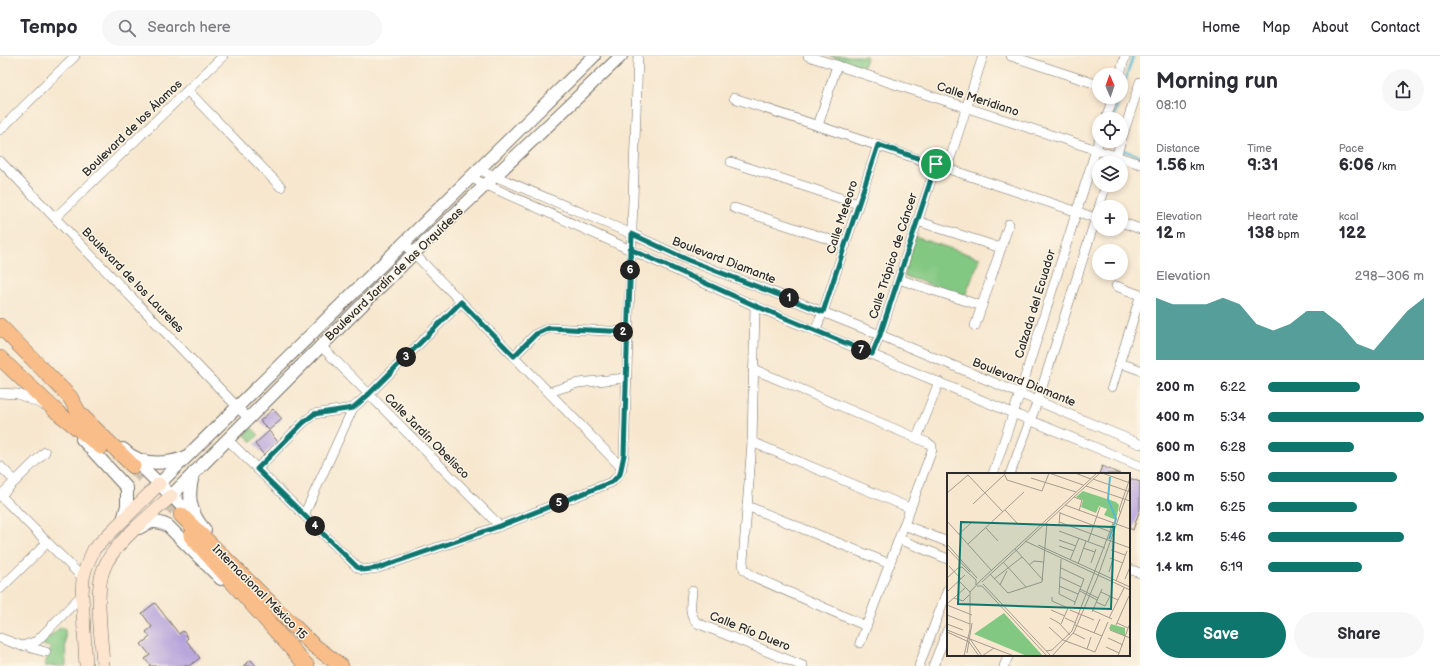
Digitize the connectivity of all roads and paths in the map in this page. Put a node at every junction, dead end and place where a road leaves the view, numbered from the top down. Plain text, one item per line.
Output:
1 (75, 56) edge
2 (223, 56) edge
3 (594, 56) edge
4 (620, 56) edge
5 (638, 56) edge
6 (808, 56) edge
7 (983, 56) edge
8 (1011, 56) edge
9 (1125, 56) edge
10 (837, 65) junction
11 (1122, 68) edge
12 (1140, 82) edge
13 (1092, 83) edge
14 (188, 91) junction
15 (734, 98) dead end
16 (967, 108) junction
17 (1128, 119) edge
18 (818, 126) junction
19 (0, 130) edge
20 (878, 145) junction
21 (1096, 149) junction
22 (1109, 156) edge
23 (0, 160) edge
24 (731, 162) dead end
25 (1128, 162) edge
26 (936, 164) junction
27 (1140, 164) edge
28 (947, 168) junction
29 (473, 173) junction
30 (494, 176) junction
31 (485, 184) junction
32 (281, 187) dead end
33 (858, 204) junction
34 (734, 208) dead end
35 (1077, 211) junction
36 (56, 217) junction
37 (1092, 217) edge
38 (917, 220) junction
39 (1009, 224) dead end
40 (1128, 225) edge
41 (1140, 229) edge
42 (1092, 231) edge
43 (632, 234) junction
44 (403, 242) junction
45 (846, 245) junction
46 (1001, 248) junction
47 (630, 249) junction
48 (414, 253) junction
49 (898, 279) junction
50 (1116, 286) dead end
51 (1140, 296) edge
52 (461, 302) junction
53 (756, 306) junction
54 (982, 306) junction
55 (823, 312) junction
56 (0, 326) edge
57 (975, 326) dead end
58 (815, 331) junction
59 (628, 332) junction
60 (880, 335) junction
61 (320, 345) junction
62 (872, 354) junction
63 (514, 356) junction
64 (2, 363) edge
65 (1120, 363) junction
66 (753, 370) junction
67 (1140, 370) edge
68 (626, 378) junction
69 (939, 382) junction
70 (1112, 388) dead end
71 (549, 392) junction
72 (0, 393) edge
73 (1020, 393) junction
74 (369, 394) junction
75 (1038, 400) junction
76 (237, 407) junction
77 (353, 408) junction
78 (57, 412) junction
79 (1013, 414) junction
80 (248, 418) junction
81 (1031, 422) junction
82 (917, 438) junction
83 (227, 439) junction
84 (752, 442) junction
85 (1140, 444) edge
86 (45, 452) dead end
87 (187, 457) junction
88 (130, 464) junction
89 (0, 466) edge
90 (1140, 466) edge
91 (622, 468) junction
92 (257, 469) junction
93 (195, 470) junction
94 (993, 473) edge
95 (1010, 473) edge
96 (15, 481) junction
97 (159, 484) junction
98 (128, 488) junction
99 (0, 496) edge
100 (171, 496) junction
101 (142, 502) junction
102 (747, 506) junction
103 (910, 508) junction
104 (154, 513) junction
105 (304, 515) junction
106 (123, 520) junction
107 (174, 520) junction
108 (196, 520) junction
109 (904, 525) junction
110 (500, 526) junction
111 (136, 530) junction
112 (899, 539) junction
113 (947, 542) edge
114 (47, 543) junction
115 (947, 559) edge
116 (890, 564) junction
117 (1130, 569) edge
118 (1140, 573) edge
119 (83, 578) junction
120 (0, 589) edge
121 (692, 591) dead end
122 (947, 592) edge
123 (82, 595) junction
124 (866, 626) junction
125 (947, 632) edge
126 (0, 638) edge
127 (308, 641) junction
128 (860, 643) dead end
129 (30, 645) junction
130 (46, 652) dead end
131 (924, 654) junction
132 (1008, 656) edge
133 (935, 662) edge
134 (306, 664) edge
135 (86, 666) edge
136 (103, 666) edge
137 (341, 666) edge
138 (803, 666) edge
139 (919, 666) edge
140 (1004, 666) edge

1 - 19 street
2 - 14 street, Boulevard de los Álamos
3 - 29 street, Boulevard Jardín de las Orquídeas
4 - 30 street, Boulevard Jardín de las Orquídeas
5 - 43 street
6 - 10 street, Calle Meridiano
7 - 16 street
8 - 13 street
9 - 11 street
10 - 16 street, Calle Meridiano
10 - 18 street
12 - 17 street
14 - 32 street
14 - 36 street, Boulevard de los Álamos
15 - 18 street
16 - 21 street, Calle Meridiano
16 - 28 street
18 - 20 street
20 - 26 street
20 - 33 street, Calle Meteoro
21 - 22 street, Calle Meridiano
21 - 35 street, Calzada del Ecuador
23 - 36 street, Boulevard de los Laureles
24 - 33 street
25 - 27 street, Calle Meridiano
26 - 28 street
26 - 38 street, Calle Trópico de Cáncer
28 - 35 street
29 - 30 street, Boulevard Diamante
29 - 31 street
29 - 44 street, Boulevard Jardín de las Orquídeas
30 - 31 street, Boulevard Jardín de las Orquídeas
30 - 43 street, Boulevard Diamante
31 - 47 street
31 - 48 street, Boulevard Jardín de las Orquídeas
33 - 45 street, Calle Meteoro
34 - 45 street
35 - 37 street
35 - 73 street, Calzada del Ecuador
36 - 76 street, Boulevard de los Laureles
38 - 46 street
38 - 49 street, Calle Trópico de Cáncer
39 - 46 street
40 - 41 street
42 - 75 street
43 - 47 street
43 - 55 street, Boulevard Diamante
44 - 48 street
44 - 76 street, Boulevard Jardín de las Orquídeas
45 - 55 street, Calle Meteoro
46 - 54 street
47 - 53 street
47 - 59 street
48 - 52 street
48 - 61 street, Boulevard Jardín de las Orquídeas
49 - 54 street
49 - 60 street, Calle Trópico de Cáncer
50 - 51 street
51 - 65 street
52 - 63 street
52 - 74 street
53 - 58 street
53 - 66 street
54 - 57 street
55 - 58 street, Calle Meteoro
55 - 60 street, Boulevard Diamante
56 - 88 main road
58 - 62 street
59 - 63 street
59 - 68 street
60 - 62 street, Calle Trópico de Cáncer
60 - 73 street, Boulevard Diamante
61 - 74 street, Calle Jardín Obelisco
61 - 80 street, Boulevard Jardín de las Orquídeas
62 - 69 street
63 - 71 street
64 - 78 main road
65 - 67 street
65 - 70 street
66 - 82 street
66 - 84 street
68 - 71 street
68 - 91 street
69 - 79 street
69 - 82 street
71 - 91 street
72 - 78 street
73 - 75 street, Boulevard Diamante
73 - 79 street, Calzada del Ecuador
74 - 77 street
74 - 110 street, Calle Jardín Obelisco
75 - 81 street
75 - 85 street, Boulevard Diamante
76 - 80 street, Boulevard de los Laureles
76 - 87 street, Boulevard Jardín de las Orquídeas
77 - 92 street
77 - 105 street
78 - 88 main road
78 - 98 street
79 - 81 street
79 - 94 street, Calzada del Ecuador
80 - 83 street, Boulevard Jardín de las Orquídeas
81 - 90 street
81 - 95 street
82 - 103 street
83 - 92 street
83 - 93 street, Boulevard Jardín de las Orquídeas
84 - 102 street
84 - 103 street
86 - 96 street
87 - 88 street
87 - 97 street, Boulevard Jardín de las Orquídeas
88 - 97 street
89 - 96 street
91 - 110 street
92 - 105 street
93 - 100 street, Boulevard Jardín de las Orquídeas
93 - 108 street
96 - 99 street
97 - 100 street
97 - 101 main road
98 - 101 street
98 - 106 street
99 - 114 street
100 - 104 main road
100 - 108 street
101 - 104 street
101 - 106 main road
102 - 116 street
102 - 124 street
103 - 109 street
104 - 107 street
104 - 111 main road
105 - 110 street
106 - 119 main road
107 - 111 street
107 - 127 main road, Internacional México 15
107 - 134 main road, Internacional México 15
108 - 127 street
109 - 112 street
109 - 113 street
111 - 136 main road
112 - 115 street
112 - 116 street
114 - 119 street
114 - 120 street
116 - 124 street
117 - 118 street
119 - 123 main road
121 - 138 street, Calle Río Duero
122 - 131 street
123 - 129 street
123 - 135 main road
124 - 128 street
125 - 133 street
126 - 129 street
127 - 137 main road, Internacional México 15
129 - 130 street
131 - 133 street
131 - 139 street
132 - 140 street

